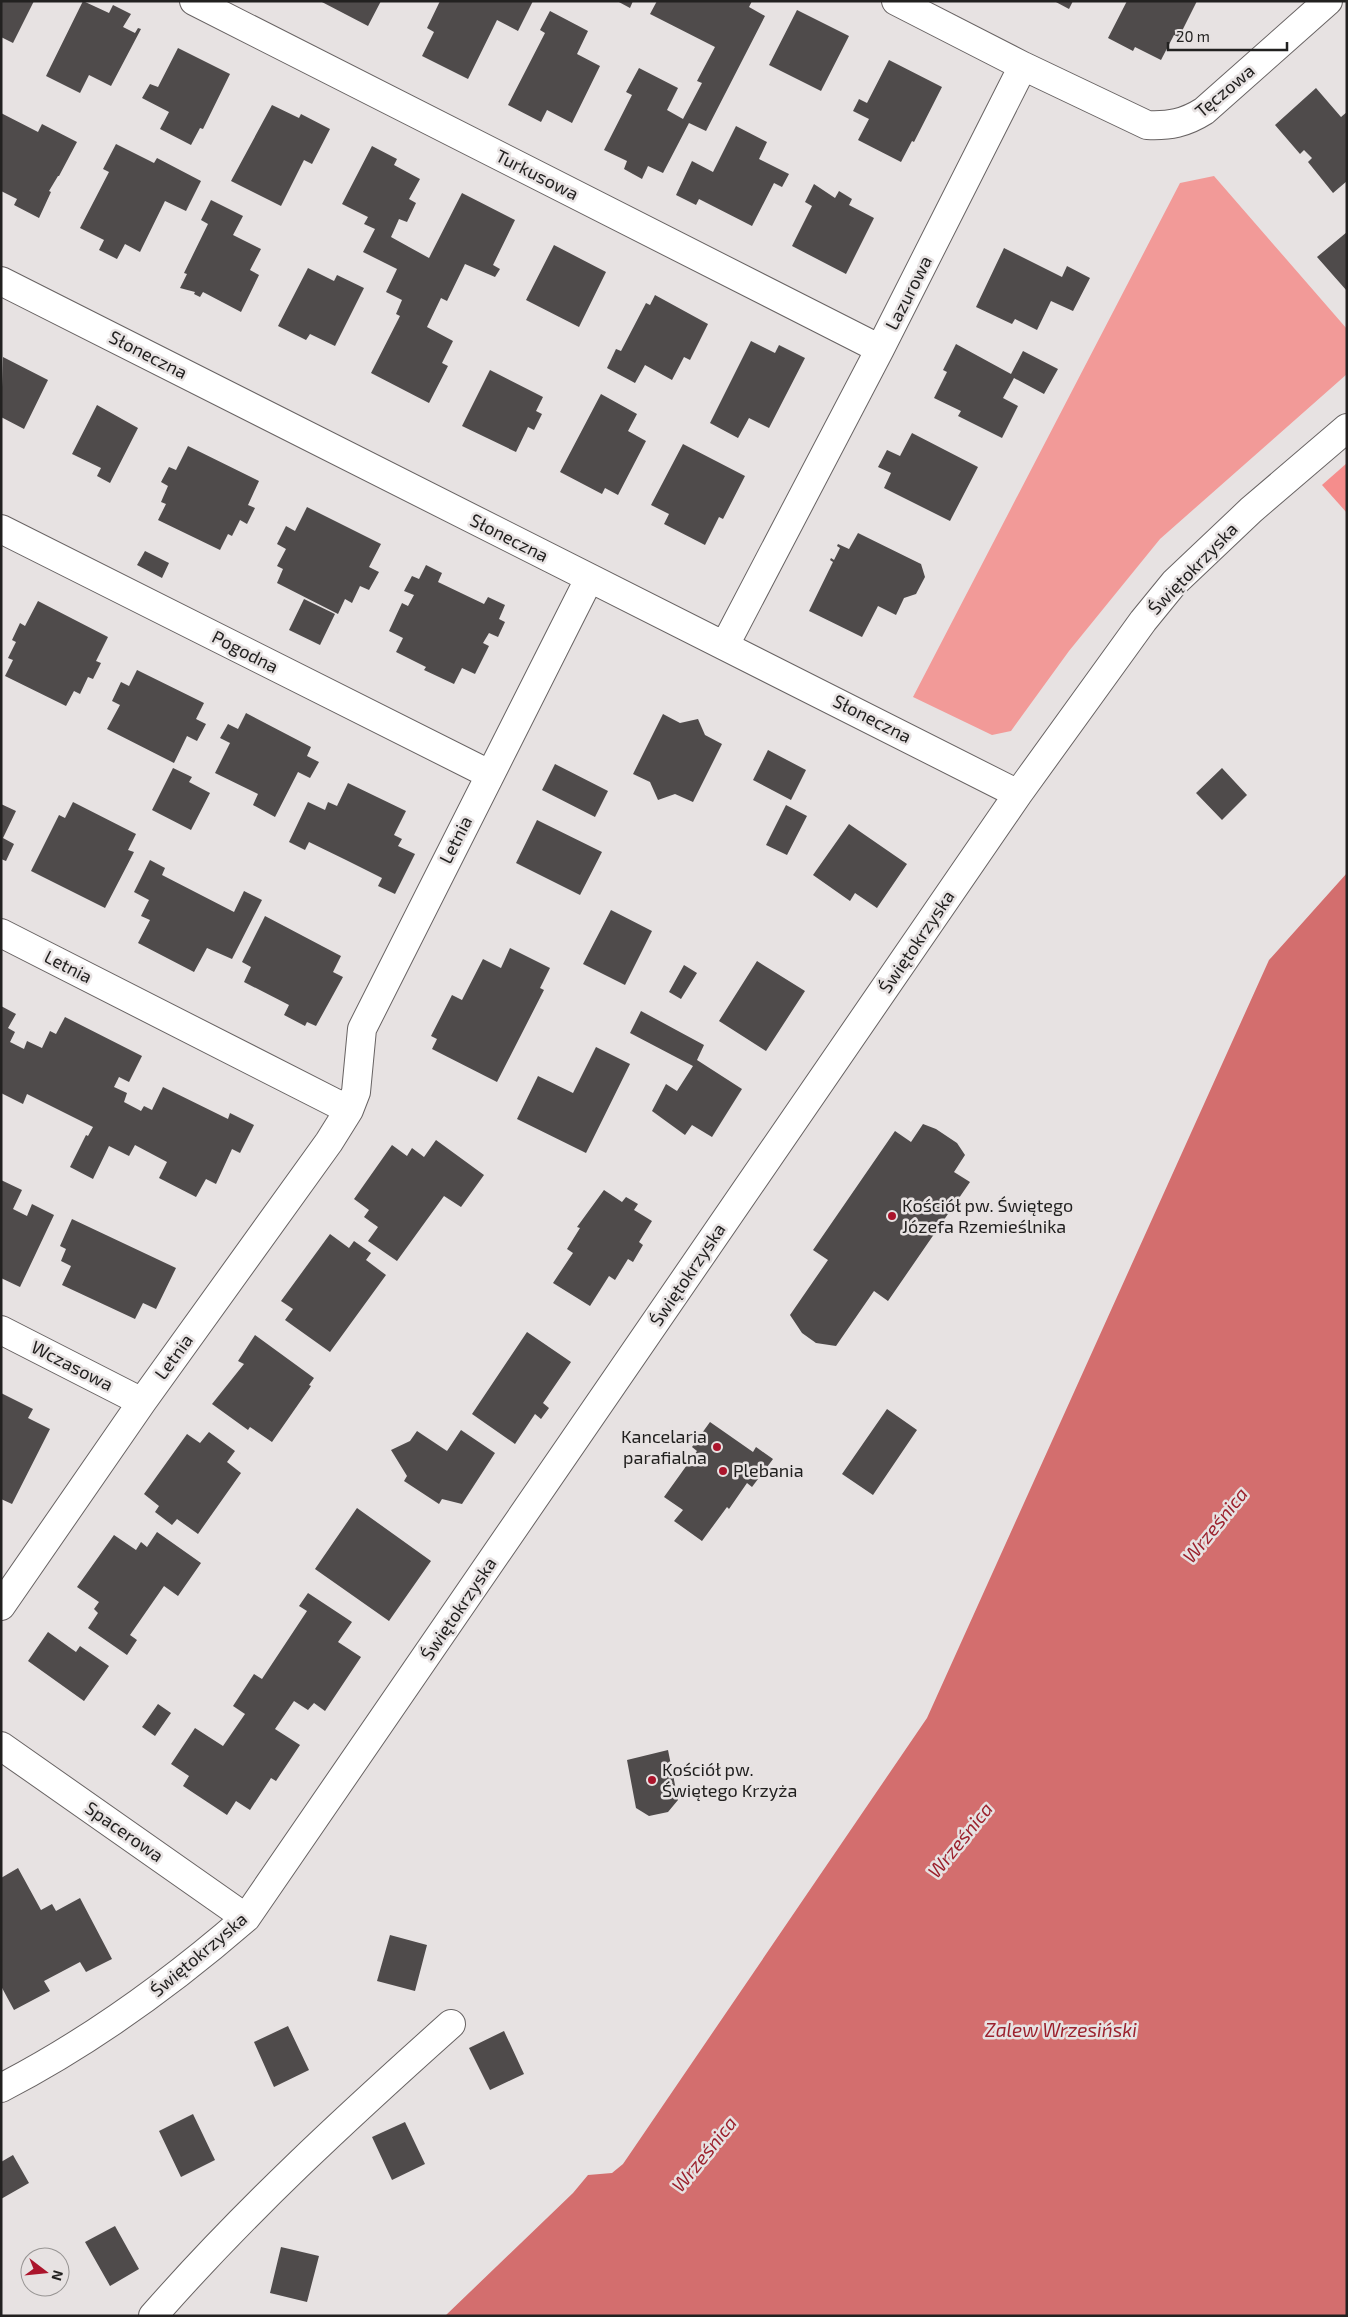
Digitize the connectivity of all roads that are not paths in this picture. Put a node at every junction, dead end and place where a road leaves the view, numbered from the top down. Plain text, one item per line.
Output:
1 (194, 1) edge
2 (896, 1) edge
3 (1328, 1) edge
4 (1023, 66) junction
5 (1, 281) edge
6 (880, 349) junction
7 (1347, 428) edge
8 (1, 530) edge
9 (589, 579) junction
10 (725, 645) junction
11 (489, 774) junction
12 (1018, 794) junction
13 (1, 933) edge
14 (349, 1110) junction
15 (1, 1330) edge
16 (142, 1402) junction
17 (1, 1606) edge
18 (1, 1746) edge
19 (246, 1918) junction
20 (451, 2024) dead end
21 (1, 2088) edge
22 (153, 2316) edge

1 - 6 street, Turkusowa
2 - 4 street
3 - 4 street, Tęczowa
4 - 6 street, Lazurowa
5 - 9 street, Słoneczna
6 - 10 street, Lazurowa
7 - 12 street, Świętokrzyska
8 - 11 street, Pogodna
9 - 10 street, Słoneczna
9 - 11 street, Letnia
10 - 12 street, Słoneczna
11 - 14 street, Letnia
12 - 19 street, Świętokrzyska
13 - 14 street, Letnia
14 - 16 street, Letnia
15 - 16 street, Wczasowa
16 - 17 street, Letnia
18 - 19 street, Spacerowa
19 - 21 street, Świętokrzyska
20 - 22 street

